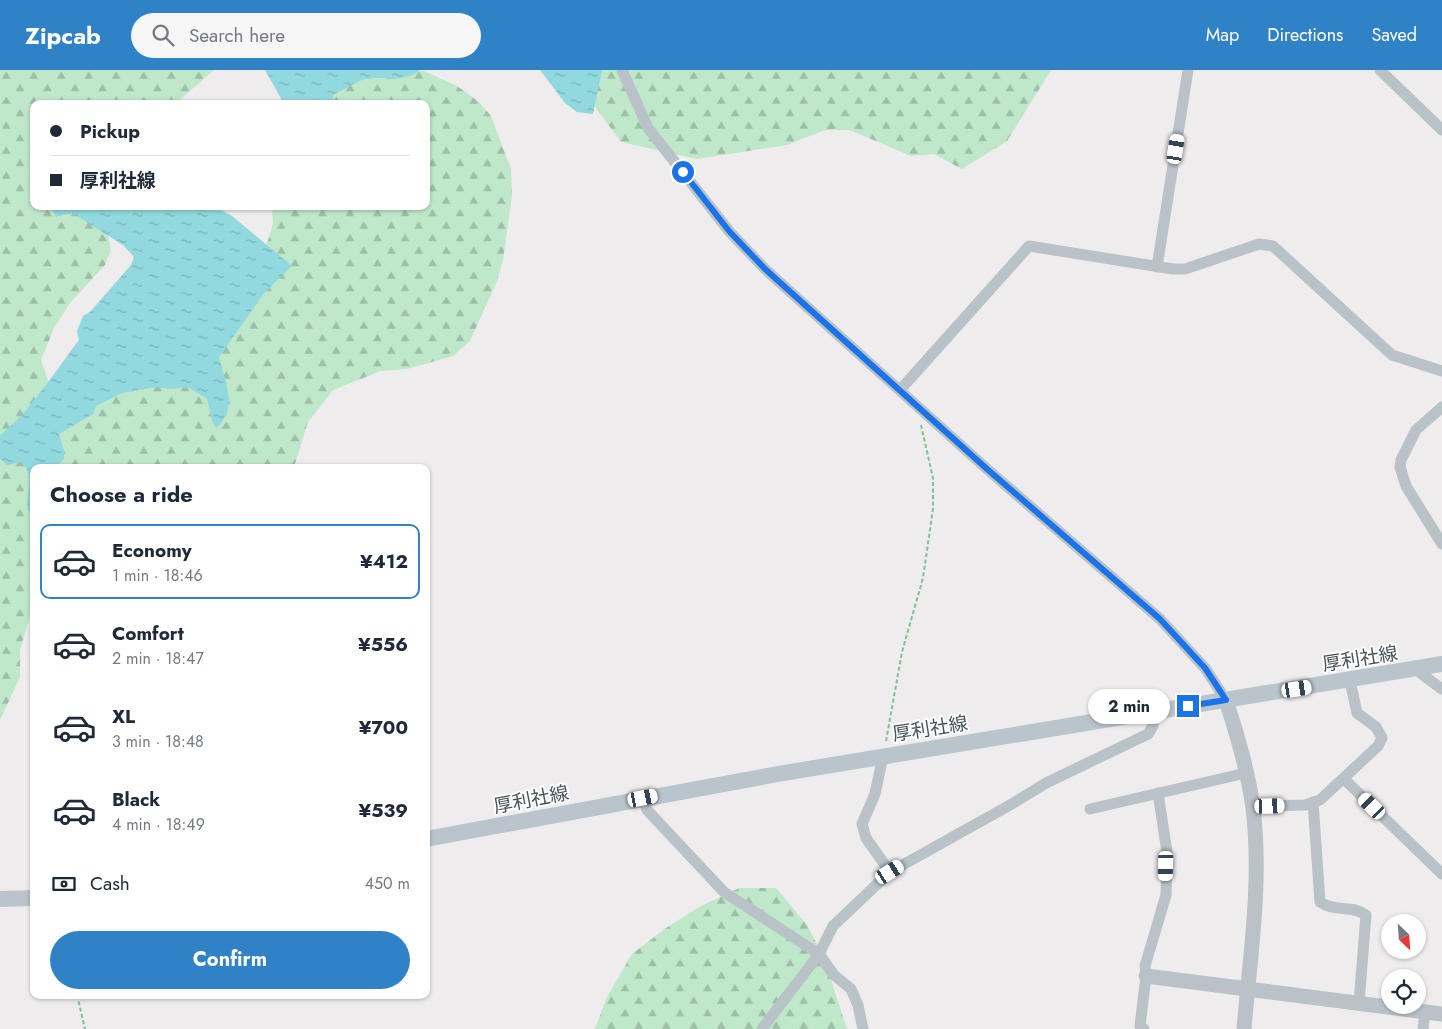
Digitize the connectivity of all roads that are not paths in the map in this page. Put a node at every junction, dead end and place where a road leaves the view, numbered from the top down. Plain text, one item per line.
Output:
1 (622, 70) edge
2 (1188, 70) edge
3 (1380, 70) edge
4 (1442, 130) edge
5 (1157, 267) junction
6 (1442, 371) edge
7 (900, 390) junction
8 (1442, 407) edge
9 (1442, 544) edge
10 (1442, 664) edge
11 (1415, 669) junction
12 (1350, 681) junction
13 (1442, 689) edge
14 (1226, 700) junction
15 (1150, 712) junction
16 (883, 756) junction
17 (1246, 773) junction
18 (1344, 778) junction
19 (1158, 793) junction
20 (643, 798) junction
21 (1313, 802) junction
22 (1252, 806) junction
23 (1090, 809) dead end
24 (430, 837) edge
25 (890, 872) junction
26 (1442, 874) edge
27 (30, 898) edge
28 (0, 899) edge
29 (819, 954) junction
30 (1146, 976) junction
31 (1247, 989) junction
32 (1359, 1003) junction
33 (1381, 1006) edge
34 (1426, 1012) edge
35 (1425, 1014) edge
36 (1442, 1014) edge
37 (762, 1029) edge
38 (863, 1029) edge
39 (1144, 1029) edge
40 (1244, 1029) edge
41 (1423, 1029) edge

1 - 7 street
2 - 5 street
3 - 4 street
5 - 6 street
5 - 7 street
7 - 14 street
8 - 9 street
10 - 11 main road, 厚利社線
11 - 12 main road, 厚利社線
11 - 13 street
12 - 14 main road, 厚利社線
12 - 18 street
14 - 15 main road, 厚利社線
14 - 17 street
15 - 16 main road, 厚利社線
15 - 25 street
16 - 20 main road, 厚利社線
16 - 25 street
17 - 19 street
17 - 22 street
18 - 21 street
18 - 26 street
19 - 23 street
19 - 30 street
20 - 24 main road, 厚利社線
20 - 29 street
21 - 22 street
21 - 32 street
22 - 31 street
25 - 29 street
27 - 28 main road
29 - 37 street
29 - 38 street
30 - 31 street
30 - 39 street
31 - 32 street
31 - 40 street
32 - 33 street
34 - 36 street
35 - 41 street

